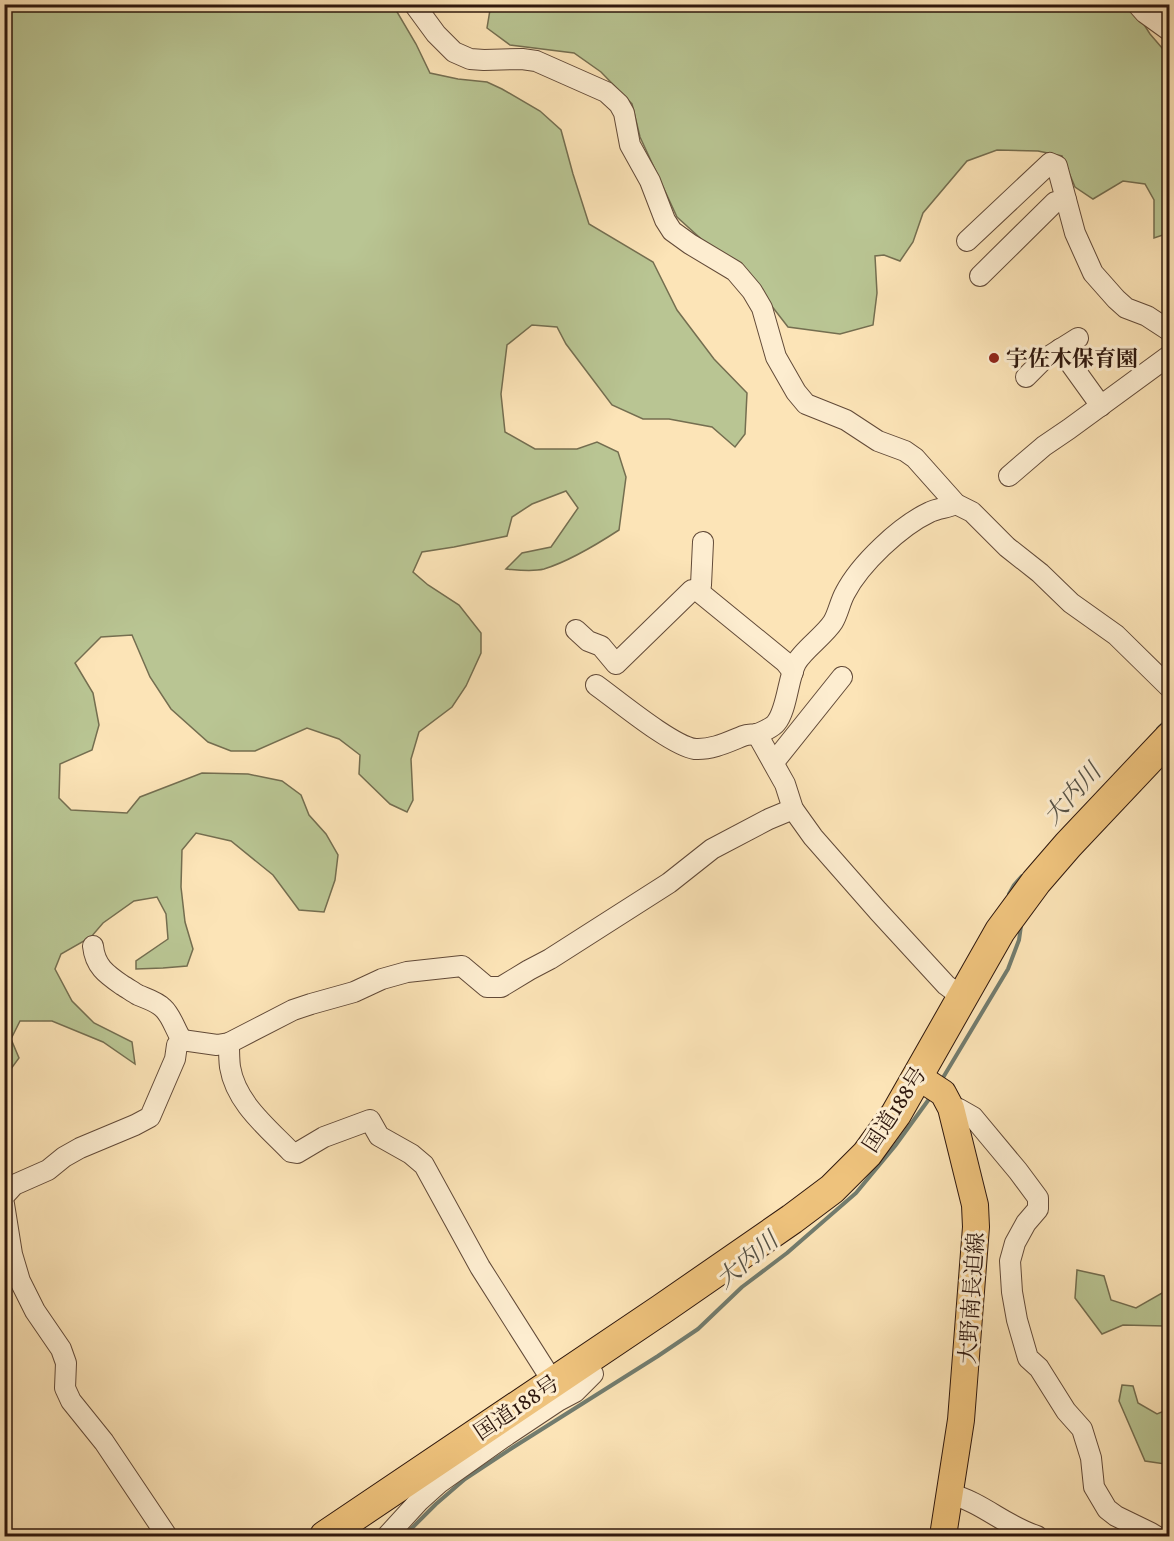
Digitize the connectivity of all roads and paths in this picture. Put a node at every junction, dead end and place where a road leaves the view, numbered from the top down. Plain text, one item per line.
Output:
1 (414, 4) edge
2 (1137, 4) edge
3 (1170, 31) edge
4 (1066, 200) junction
5 (967, 241) dead end
6 (980, 276) dead end
7 (1170, 331) edge
8 (1078, 338) dead end
9 (1060, 349) junction
10 (1170, 355) edge
11 (1026, 377) dead end
12 (1101, 406) junction
13 (1008, 476) dead end
14 (956, 504) junction
15 (703, 542) dead end
16 (698, 591) junction
17 (576, 630) dead end
18 (793, 672) junction
19 (842, 677) dead end
20 (596, 685) dead end
21 (1170, 688) edge
22 (757, 734) junction
23 (1170, 736) edge
24 (774, 762) junction
25 (793, 809) junction
26 (93, 946) dead end
27 (962, 997) junction
28 (182, 1040) junction
29 (229, 1043) junction
30 (935, 1090) junction
31 (4, 1196) edge
32 (4, 1204) edge
33 (12, 1282) edge
34 (585, 1361) junction
35 (553, 1382) junction
36 (950, 1494) junction
37 (167, 1536) edge
38 (325, 1536) edge
39 (387, 1536) edge
40 (943, 1536) edge
41 (1037, 1536) edge
42 (1156, 1536) edge

1 - 14 street
2 - 3 street
4 - 5 street
4 - 6 street
4 - 7 street
8 - 9 street
9 - 11 street
9 - 12 street
10 - 12 street
12 - 13 street
14 - 18 street
14 - 21 street
15 - 16 street
16 - 17 street
16 - 18 street
18 - 22 street
19 - 24 street
20 - 22 street
22 - 24 street
23 - 27 highway, 国道188号
24 - 25 street
25 - 27 street
25 - 29 street
26 - 28 street
27 - 30 highway, 国道188号
28 - 29 street
28 - 31 street
29 - 35 street
30 - 34 highway, 国道188号
30 - 36 main road, 大野南長迫線
30 - 42 street
32 - 33 street
33 - 37 street
34 - 35 highway, 国道188号
34 - 39 street
35 - 38 highway, 国道188号
36 - 40 main road, 大野南長迫線
36 - 41 street

